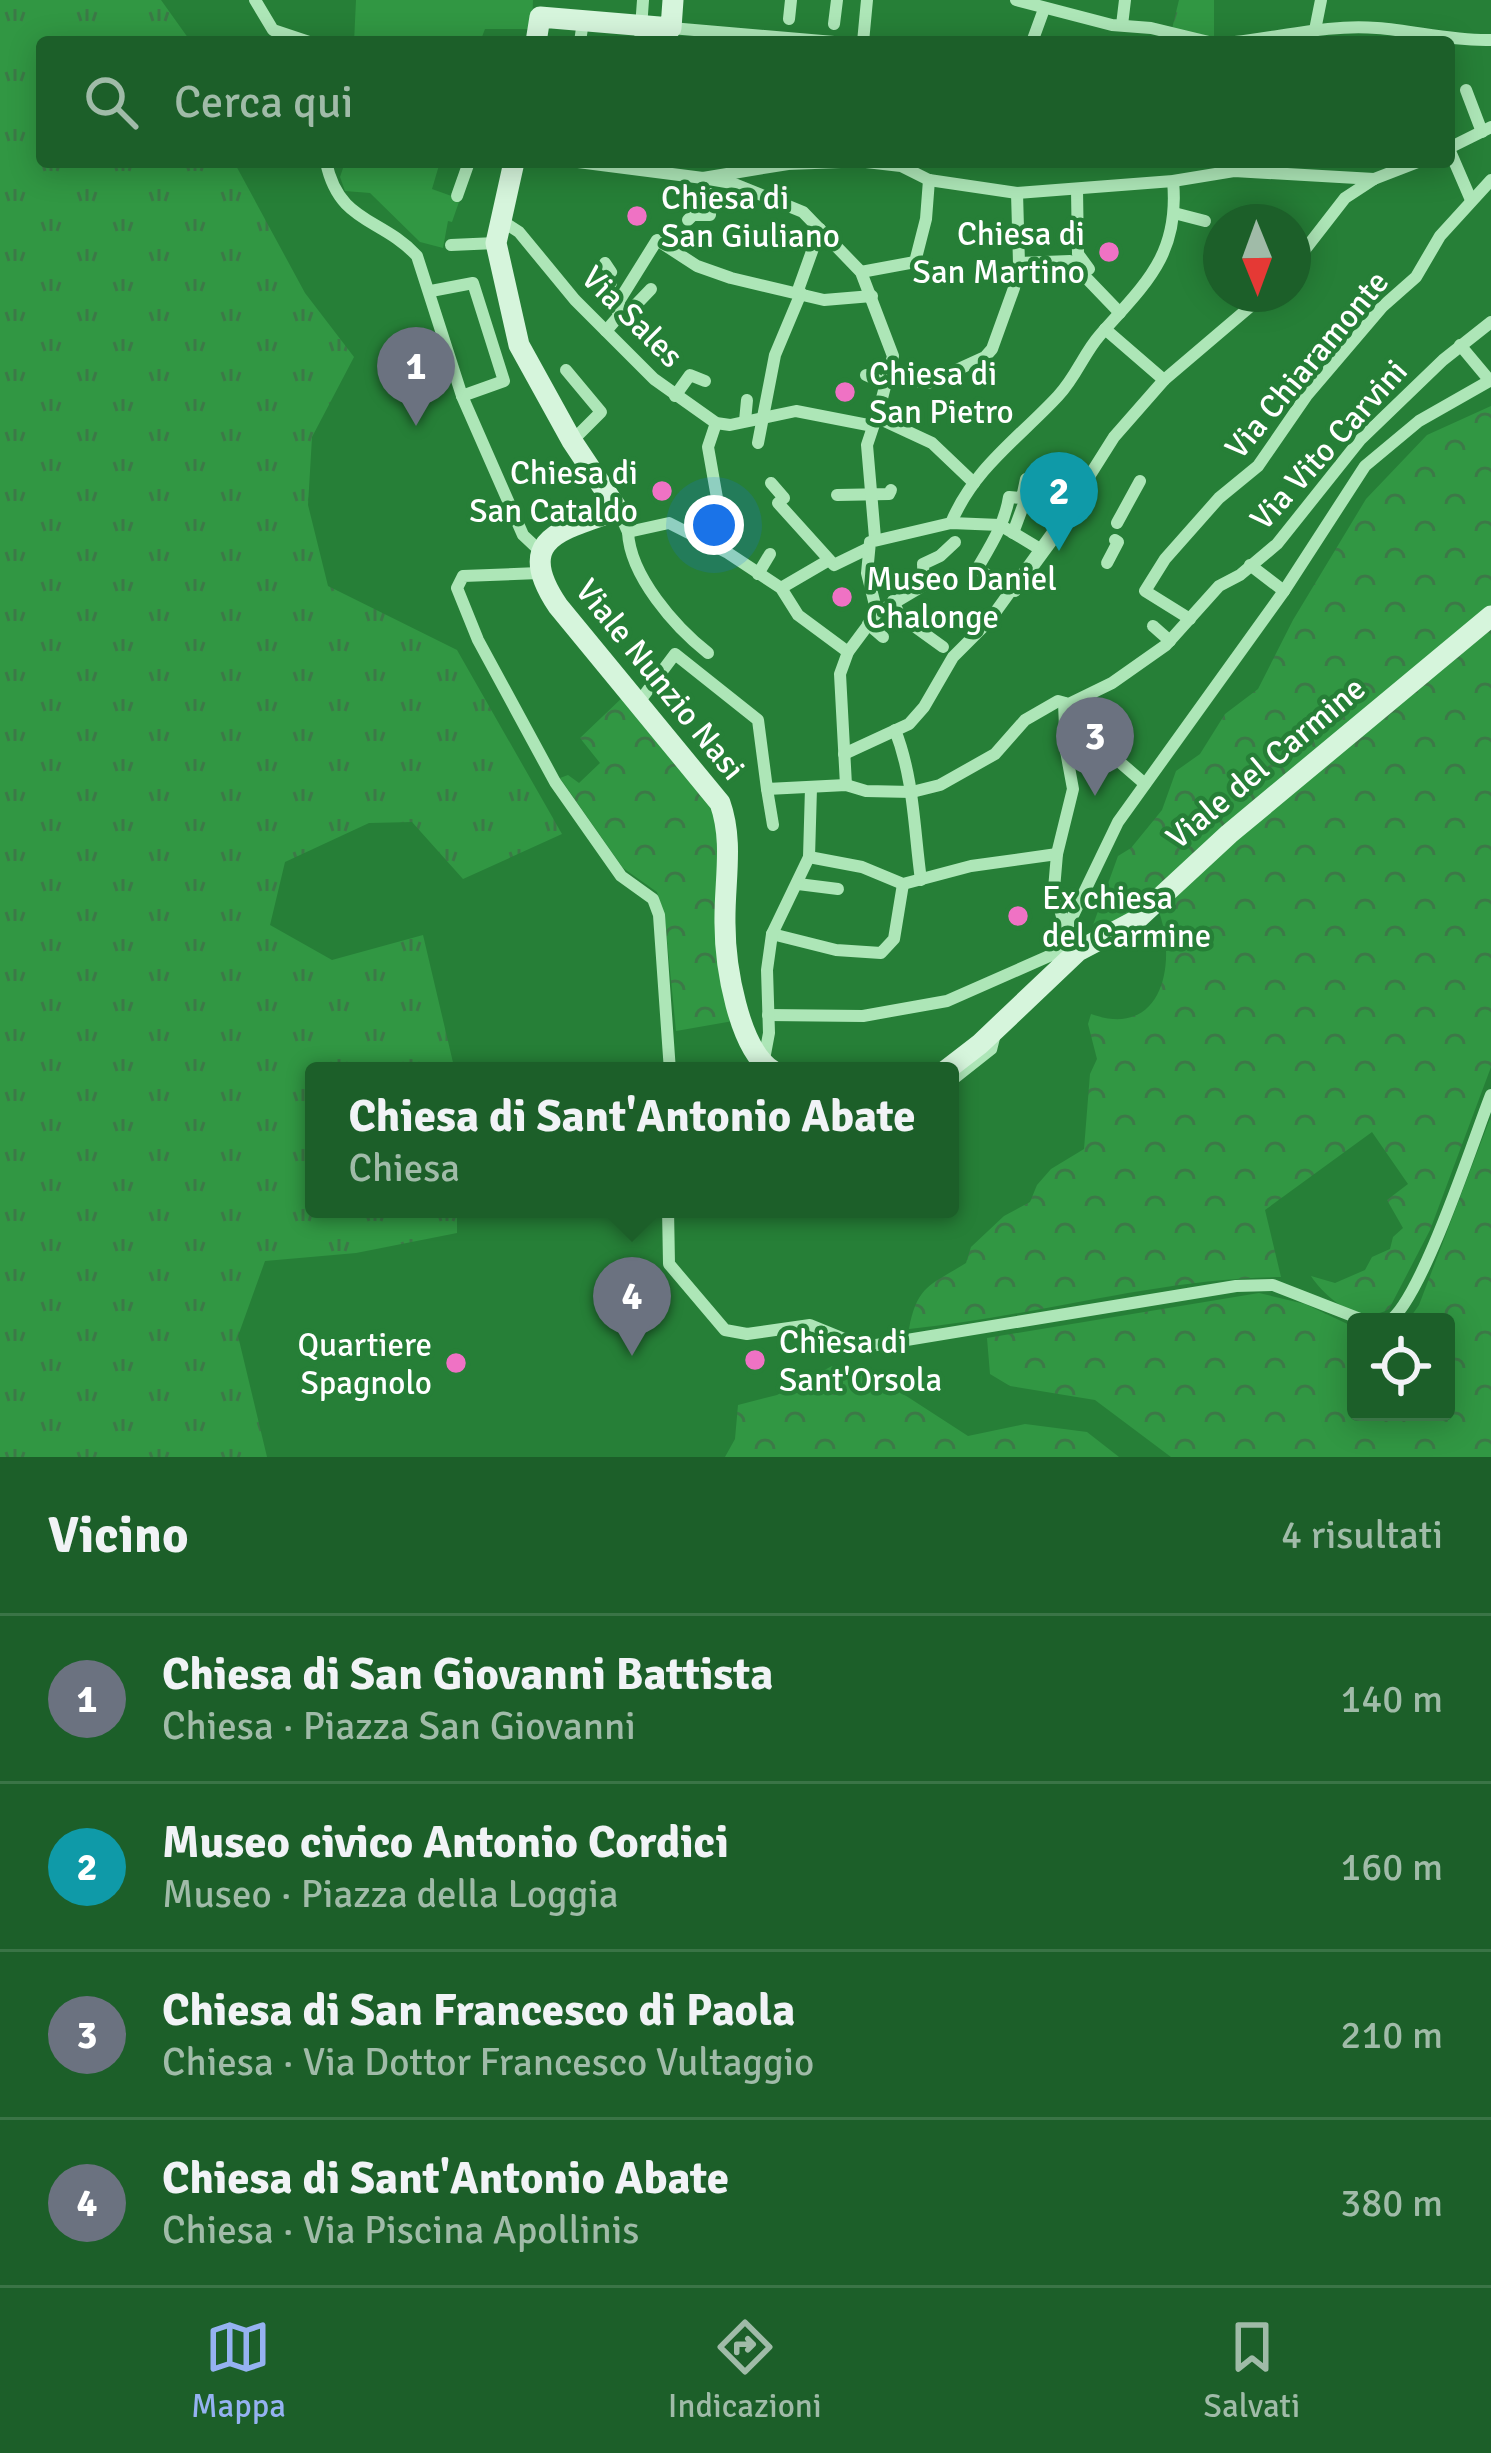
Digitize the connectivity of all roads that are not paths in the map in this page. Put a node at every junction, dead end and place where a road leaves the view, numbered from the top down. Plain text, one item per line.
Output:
1 (256, 0) edge
2 (643, 0) edge
3 (673, 0) edge
4 (790, 0) edge
5 (837, 0) edge
6 (867, 0) edge
7 (1016, 0) edge
8 (1125, 0) edge
9 (1321, 0) edge
10 (537, 9) edge
11 (1044, 9) junction
12 (789, 19) dead end
13 (1122, 25) junction
14 (670, 28) junction
15 (1315, 30) junction
16 (582, 31) edge
17 (640, 34) edge
18 (290, 36) edge
19 (815, 36) edge
20 (833, 36) edge
21 (864, 36) edge
22 (1034, 36) edge
23 (1184, 36) edge
24 (1275, 36) edge
25 (1430, 36) edge
26 (1455, 40) edge
27 (1491, 40) edge
28 (1466, 90) dead end
29 (1487, 129) edge
30 (1455, 145) edge
31 (1455, 162) edge
32 (328, 168) edge
33 (467, 168) edge
34 (512, 168) edge
35 (651, 168) edge
36 (774, 168) edge
37 (905, 168) edge
38 (1399, 168) edge
39 (1194, 169) edge
40 (703, 178) junction
41 (1374, 178) junction
42 (929, 180) junction
43 (1490, 181) edge
44 (1173, 182) junction
45 (1077, 190) junction
46 (1017, 193) junction
47 (458, 196) dead end
48 (722, 196) dead end
49 (1471, 200) junction
50 (499, 218) junction
51 (1177, 219) junction
52 (688, 220) dead end
53 (1203, 221) edge
54 (820, 229) junction
55 (1311, 242) edge
56 (496, 243) junction
57 (451, 245) dead end
58 (1019, 262) junction
59 (605, 263) dead end
60 (861, 272) junction
61 (651, 289) dead end
62 (431, 291) junction
63 (799, 293) junction
64 (1103, 294) junction
65 (872, 296) junction
66 (619, 302) junction
67 (1244, 312) edge
68 (1119, 315) junction
69 (618, 317) junction
70 (1491, 322) edge
71 (1105, 329) junction
72 (606, 331) junction
73 (1460, 345) junction
74 (760, 350) dead end
75 (776, 355) junction
76 (566, 370) dead end
77 (866, 375) dead end
78 (1164, 380) junction
79 (1490, 380) edge
80 (705, 381) dead end
81 (887, 381) junction
82 (675, 396) junction
83 (747, 400) dead end
84 (464, 401) junction
85 (877, 413) junction
86 (763, 417) junction
87 (745, 421) junction
88 (716, 423) junction
89 (572, 441) junction
90 (758, 443) dead end
91 (1140, 481) dead end
92 (771, 483) dead end
93 (974, 483) junction
94 (891, 490) dead end
95 (874, 494) junction
96 (837, 495) dead end
97 (716, 498) dead end
98 (618, 510) junction
99 (1120, 518) dead end
100 (1061, 521) junction
101 (951, 523) junction
102 (1007, 529) junction
103 (628, 532) junction
104 (1116, 541) dead end
105 (873, 542) junction
106 (955, 542) dead end
107 (1040, 549) junction
108 (770, 554) dead end
109 (830, 561) junction
110 (539, 562) junction
111 (1107, 562) dead end
112 (1250, 565) junction
113 (758, 574) junction
114 (781, 588) junction
115 (1010, 589) junction
116 (1284, 591) junction
117 (893, 601) junction
118 (1491, 616) edge
119 (872, 618) junction
120 (1190, 619) junction
121 (1153, 626) dead end
122 (883, 637) dead end
123 (1170, 641) junction
124 (848, 652) junction
125 (949, 652) junction
126 (708, 653) dead end
127 (639, 702) junction
128 (1064, 704) junction
129 (896, 730) junction
130 (1066, 751) junction
131 (844, 754) junction
132 (1145, 784) junction
133 (846, 785) junction
134 (811, 788) junction
135 (767, 789) junction
136 (912, 792) junction
137 (772, 825) dead end
138 (1057, 854) junction
139 (809, 857) junction
140 (921, 880) junction
141 (798, 884) junction
142 (904, 884) junction
143 (838, 890) dead end
144 (1066, 930) junction
145 (772, 934) junction
146 (1063, 955) junction
147 (768, 1015) junction
148 (994, 1031) junction
149 (669, 1062) edge
150 (764, 1062) edge
151 (768, 1062) edge
152 (956, 1062) edge
153 (959, 1077) edge
154 (1491, 1095) edge
155 (668, 1218) edge
156 (1398, 1313) edge
157 (1347, 1314) edge

1 - 18 street
2 - 17 street
3 - 14 street
4 - 12 street
5 - 20 street
6 - 21 street
7 - 11 street
8 - 13 street
9 - 15 street
10 - 16 street
11 - 13 street
11 - 22 street
13 - 23 street
14 - 17 street
14 - 19 street
15 - 24 street
15 - 25 street
16 - 17 street
26 - 27 street
28 - 29 street
29 - 30 street
31 - 49 street
32 - 62 street
33 - 47 street
34 - 50 street
35 - 40 street
36 - 40 street
37 - 42 street
38 - 41 street
39 - 41 street
39 - 44 street
40 - 54 street
41 - 55 street
42 - 46 street
42 - 60 street
43 - 49 street, Via Chiaramonte
44 - 45 street
44 - 51 street
45 - 46 street
45 - 64 street
46 - 58 street
48 - 52 street
49 - 120 street, Via Chiaramonte
50 - 56 street
50 - 72 street, Via Sales
51 - 53 street
51 - 68 street
54 - 60 street
54 - 63 street
56 - 57 street
56 - 89 street
58 - 64 street
58 - 81 street
59 - 66 street
60 - 65 street
61 - 69 street
62 - 84 street
62 - 84 street
63 - 65 street
63 - 66 street
63 - 75 street
64 - 68 street
65 - 81 street
66 - 69 street
67 - 78 street
68 - 71 street
69 - 72 street
70 - 73 street, Via Vito Carvini
71 - 78 street
71 - 93 street
72 - 82 street, Via Sales
73 - 79 street
73 - 112 street, Via Vito Carvini
74 - 75 street
75 - 86 street
76 - 89 street
77 - 81 street
78 - 100 street
79 - 116 street
80 - 82 street
81 - 85 street
82 - 88 street, Via Sales
83 - 87 street
84 - 110 street
85 - 86 street
85 - 93 street
85 - 95 street
86 - 87 street
86 - 90 street
87 - 88 street
88 - 97 street
89 - 98 street
91 - 99 street
92 - 109 street
93 - 101 street
94 - 95 street
95 - 96 street
95 - 105 street
98 - 103 street
98 - 110 street
100 - 102 street
100 - 107 street
100 - 115 street
101 - 102 street
101 - 105 street
102 - 107 street
102 - 115 street
103 - 113 street
103 - 126 street
104 - 111 street
105 - 109 street
105 - 119 street
106 - 117 street
107 - 115 street
108 - 113 street
109 - 114 street
110 - 127 street, Viale Nunzio Nasi
110 - 149 street
112 - 116 street
112 - 120 street, Via Vito Carvini
113 - 114 street
114 - 124 street
115 - 125 street
116 - 132 street
117 - 119 street
117 - 125 street
118 - 146 street, Viale del Carmine
119 - 122 street
119 - 124 street
120 - 123 street, Via Vito Carvini
121 - 123 street
123 - 128 street, Via Vito Carvini
124 - 131 street
125 - 129 street
127 - 135 street
127 - 150 street, Viale Nunzio Nasi
128 - 130 street
128 - 136 street, Via Vito Carvini
129 - 131 street
129 - 136 street
130 - 132 street
130 - 138 street
131 - 133 street
132 - 144 street
133 - 134 street
133 - 136 street
134 - 135 street
134 - 139 street
135 - 137 street
136 - 140 street
138 - 140 street
138 - 144 street
139 - 141 street
139 - 142 street
140 - 142 street
141 - 143 street
141 - 145 street
142 - 145 street
144 - 146 street
145 - 147 street
146 - 147 street
146 - 148 street
147 - 151 street
148 - 152 street
148 - 153 lane
154 - 156 street
155 - 157 street

